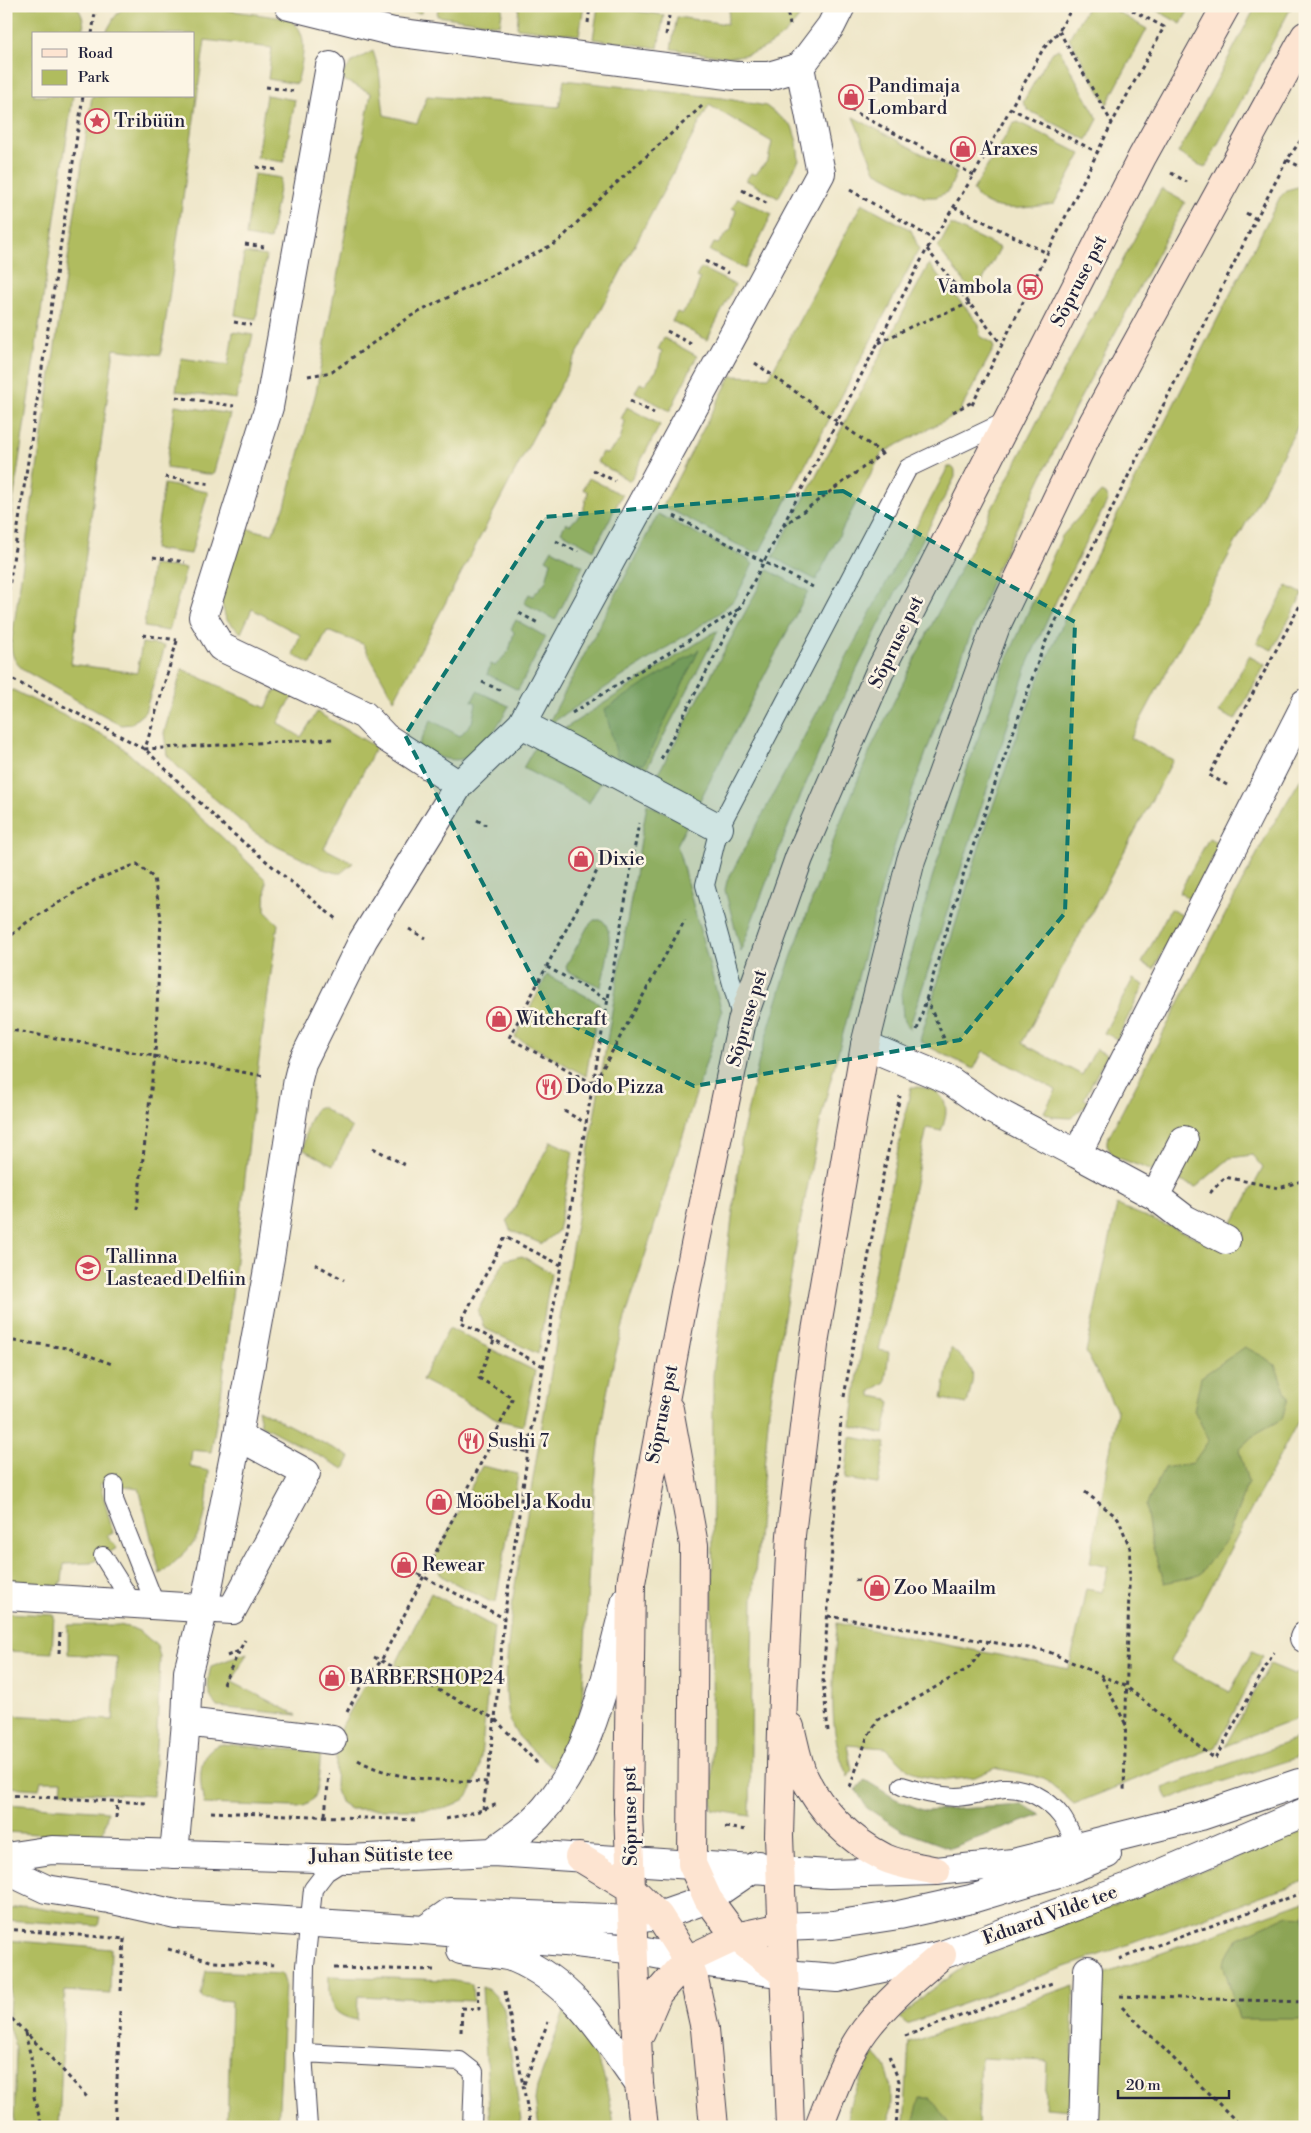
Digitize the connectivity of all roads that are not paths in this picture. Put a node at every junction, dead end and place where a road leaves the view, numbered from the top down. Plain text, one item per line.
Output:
1 (289, 6) edge
2 (841, 6) edge
3 (1226, 6) edge
4 (1305, 36) edge
5 (330, 66) dead end
6 (800, 67) junction
7 (1007, 421) junction
8 (1304, 707) edge
9 (531, 729) junction
10 (459, 785) junction
11 (719, 828) junction
12 (742, 1021) junction
13 (864, 1045) junction
14 (1184, 1140) dead end
15 (1077, 1154) junction
16 (1155, 1196) junction
17 (1226, 1240) dead end
18 (666, 1392) junction
19 (237, 1440) junction
20 (114, 1485) dead end
21 (103, 1556) dead end
22 (630, 1583) junction
23 (6, 1596) edge
24 (144, 1604) junction
25 (204, 1608) junction
26 (782, 1696) junction
27 (186, 1722) junction
28 (331, 1742) road end
29 (1305, 1784) edge
30 (902, 1786) dead end
31 (1305, 1812) edge
32 (1201, 1816) junction
33 (1077, 1847) junction
34 (493, 1852) junction
35 (174, 1854) junction
36 (6, 1857) edge
37 (578, 1857) junction
38 (348, 1858) junction
39 (631, 1860) junction
40 (692, 1864) junction
41 (768, 1869) junction
42 (6, 1870) edge
43 (936, 1871) junction
44 (632, 1889) junction
45 (708, 1899) junction
46 (646, 1917) junction
47 (309, 1922) junction
48 (782, 1927) junction
49 (424, 1930) junction
50 (736, 1937) junction
51 (635, 1950) junction
52 (942, 1955) junction
53 (687, 1960) junction
54 (1088, 1970) road end
55 (784, 1974) junction
56 (638, 2040) junction
57 (303, 2053) junction
58 (639, 2084) junction
59 (308, 2127) edge
60 (472, 2127) edge
61 (644, 2127) edge
62 (714, 2127) edge
63 (790, 2127) edge
64 (819, 2127) edge
65 (1082, 2127) edge

1 - 6 street
2 - 6 street
3 - 7 main road, Sõpruse pst
4 - 13 main road
5 - 10 street
6 - 9 street
7 - 11 lane
7 - 12 main road, Sõpruse pst
8 - 15 street
9 - 10 street
9 - 11 street
10 - 19 street
11 - 12 lane
12 - 18 main road, Sõpruse pst
13 - 15 street
13 - 26 main road
14 - 16 street
15 - 16 street
16 - 17 street
18 - 22 main road, Sõpruse pst
18 - 40 main road
19 - 25 street
19 - 25 street
20 - 24 lane
21 - 24 lane
22 - 34 street
22 - 39 main road, Sõpruse pst
23 - 24 street
24 - 25 street
25 - 27 street
26 - 41 main road
26 - 43 main road
27 - 28 street
27 - 35 street
29 - 32 street
30 - 33 lane
31 - 52 street, Eduard Vilde tee
32 - 33 street
32 - 48 street
33 - 43 street
34 - 37 street, Juhan Sütiste tee
34 - 38 street, Juhan Sütiste tee
35 - 36 street, Juhan Sütiste tee
35 - 38 street, Juhan Sütiste tee
37 - 39 street, Juhan Sütiste tee
37 - 44 main road
38 - 47 lane
39 - 40 street, Juhan Sütiste tee
39 - 44 main road, Sõpruse pst
40 - 41 street, Juhan Sütiste tee
40 - 45 main road
41 - 43 street
41 - 45 street
41 - 48 main road
42 - 47 street
44 - 46 main road, Sõpruse pst
45 - 46 street
45 - 50 main road
46 - 49 street
46 - 51 main road, Sõpruse pst
46 - 53 main road
47 - 49 street
47 - 57 lane
48 - 50 main road
48 - 55 main road
49 - 51 street
49 - 58 street
50 - 53 main road
50 - 55 main road
51 - 53 street, Eduard Vilde tee
51 - 56 main road, Sõpruse pst
52 - 55 street, Eduard Vilde tee
52 - 64 main road
53 - 55 street, Eduard Vilde tee
53 - 56 main road
53 - 62 main road
54 - 65 street
55 - 63 main road
56 - 58 main road, Sõpruse pst
57 - 59 lane
57 - 60 lane
58 - 61 main road, Sõpruse pst

